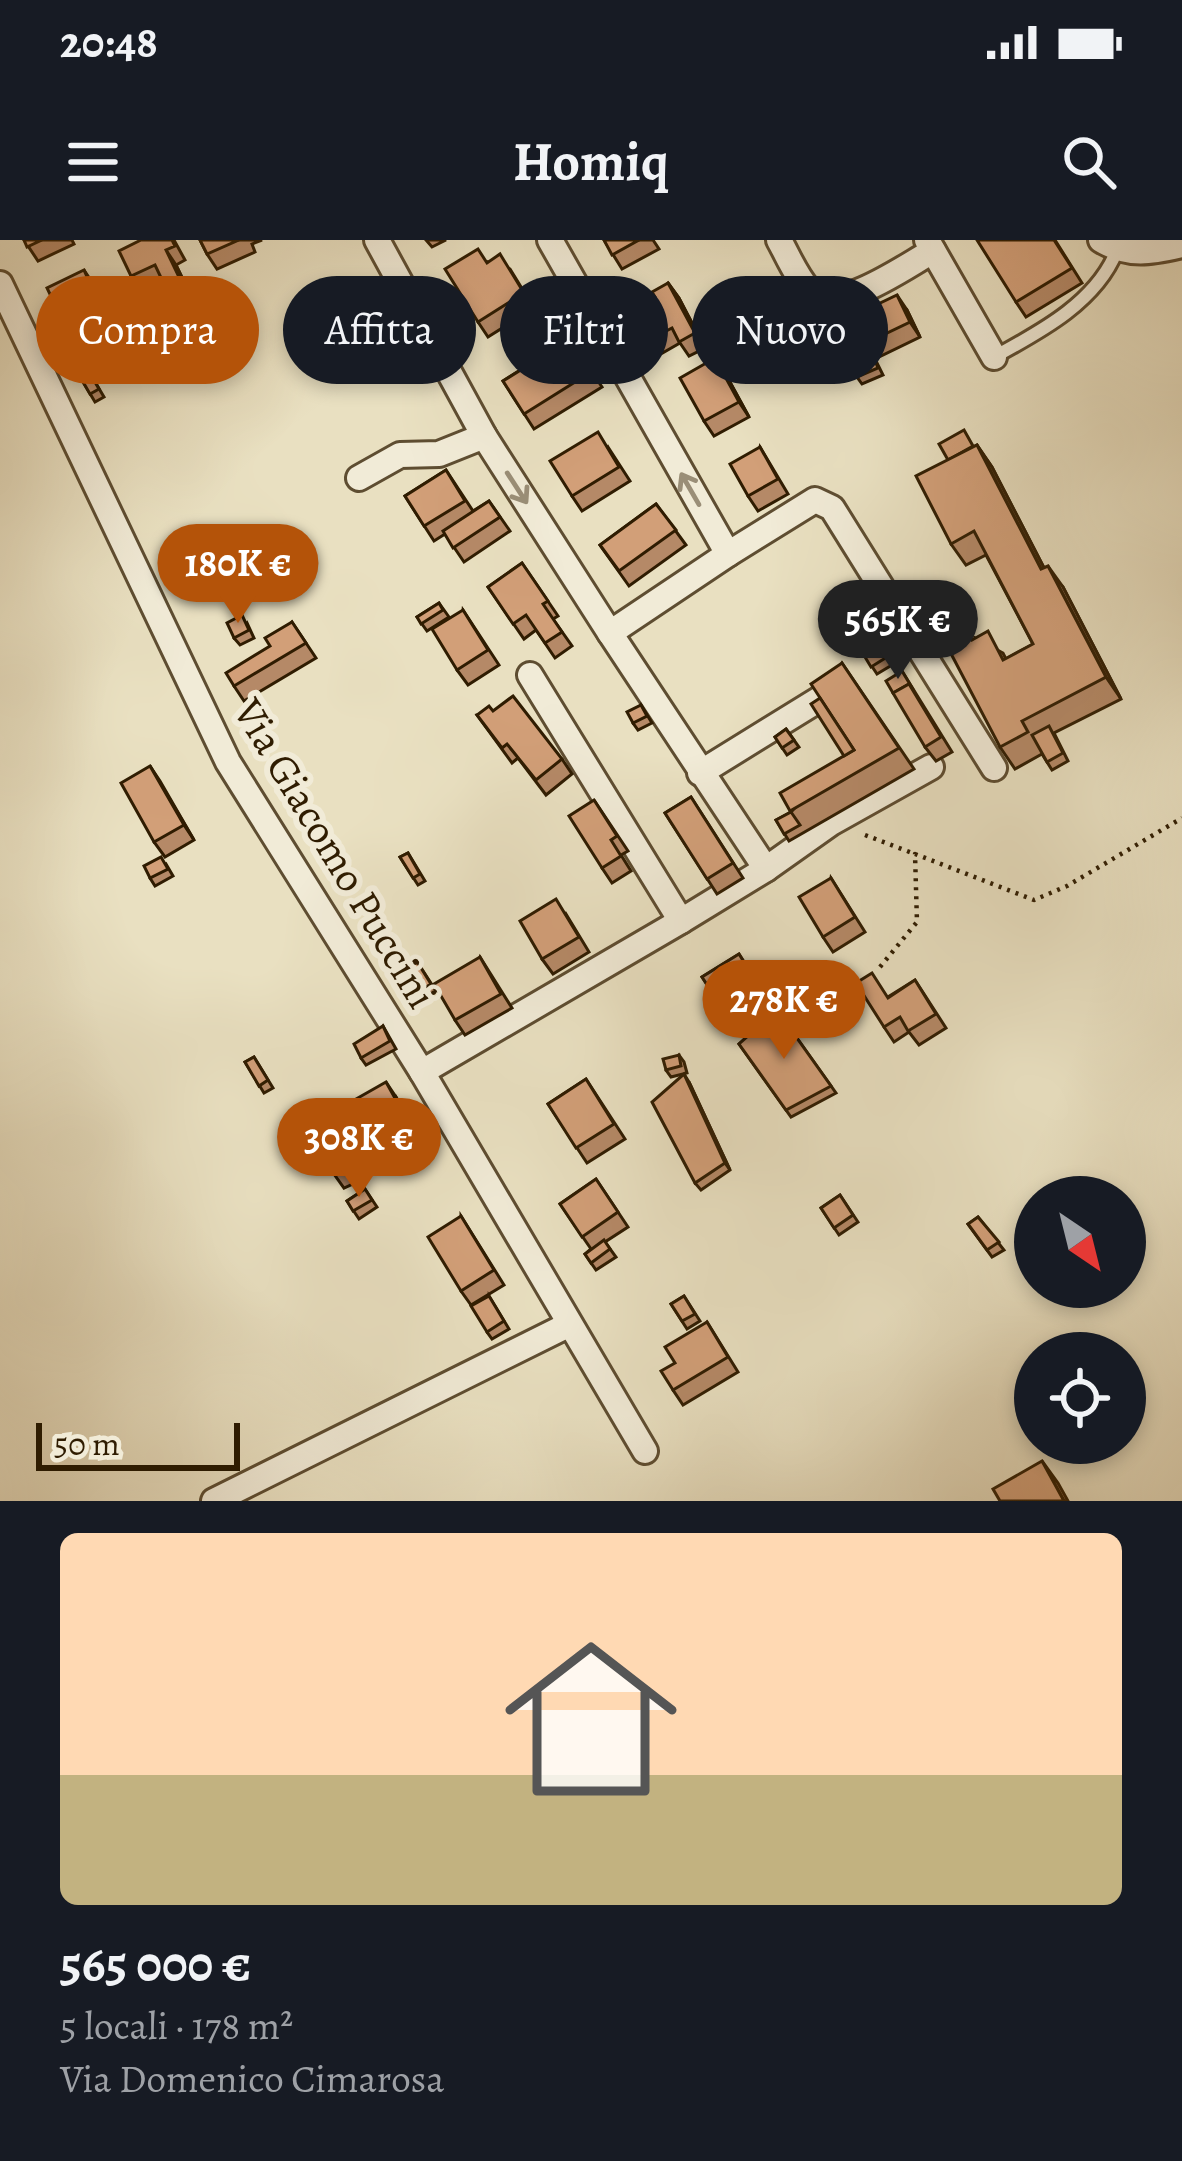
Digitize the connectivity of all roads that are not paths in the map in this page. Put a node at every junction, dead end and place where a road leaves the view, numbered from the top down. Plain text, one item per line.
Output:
1 (377, 240) edge
2 (550, 240) edge
3 (779, 240) edge
4 (931, 245) edge
5 (1109, 245) edge
6 (1182, 245) edge
7 (0, 284) edge
8 (10, 329) edge
9 (994, 357) joint
10 (484, 436) junction
11 (359, 478) dead end
12 (728, 554) junction
13 (610, 633) junction
14 (530, 674) dead end
15 (851, 680) edge
16 (931, 767) dead end
17 (994, 769) dead end
18 (700, 773) junction
19 (766, 869) junction
20 (681, 922) junction
21 (422, 1072) junction
22 (568, 1325) junction
23 (645, 1451) dead end
24 (214, 1501) edge

1 - 10 street
12 -> 2 street
3 - 4 street
4 - 9 street
5 - 6 street
5 - 9 lane
7 - 8 street, Via Giacomo Puccini
8 - 21 street, Via Giacomo Puccini
10 - 11 street
10 -> 13 street
12 - 13 street
12 - 17 street
13 - 18 street
14 - 20 street
15 - 18 street
16 - 19 street, Via Giacomo Puccini
18 - 19 street
19 - 20 street, Via Giacomo Puccini
20 - 21 street, Via Giacomo Puccini
21 - 22 street, Via Giacomo Puccini
22 - 23 street, Via Giacomo Puccini
22 - 24 street

